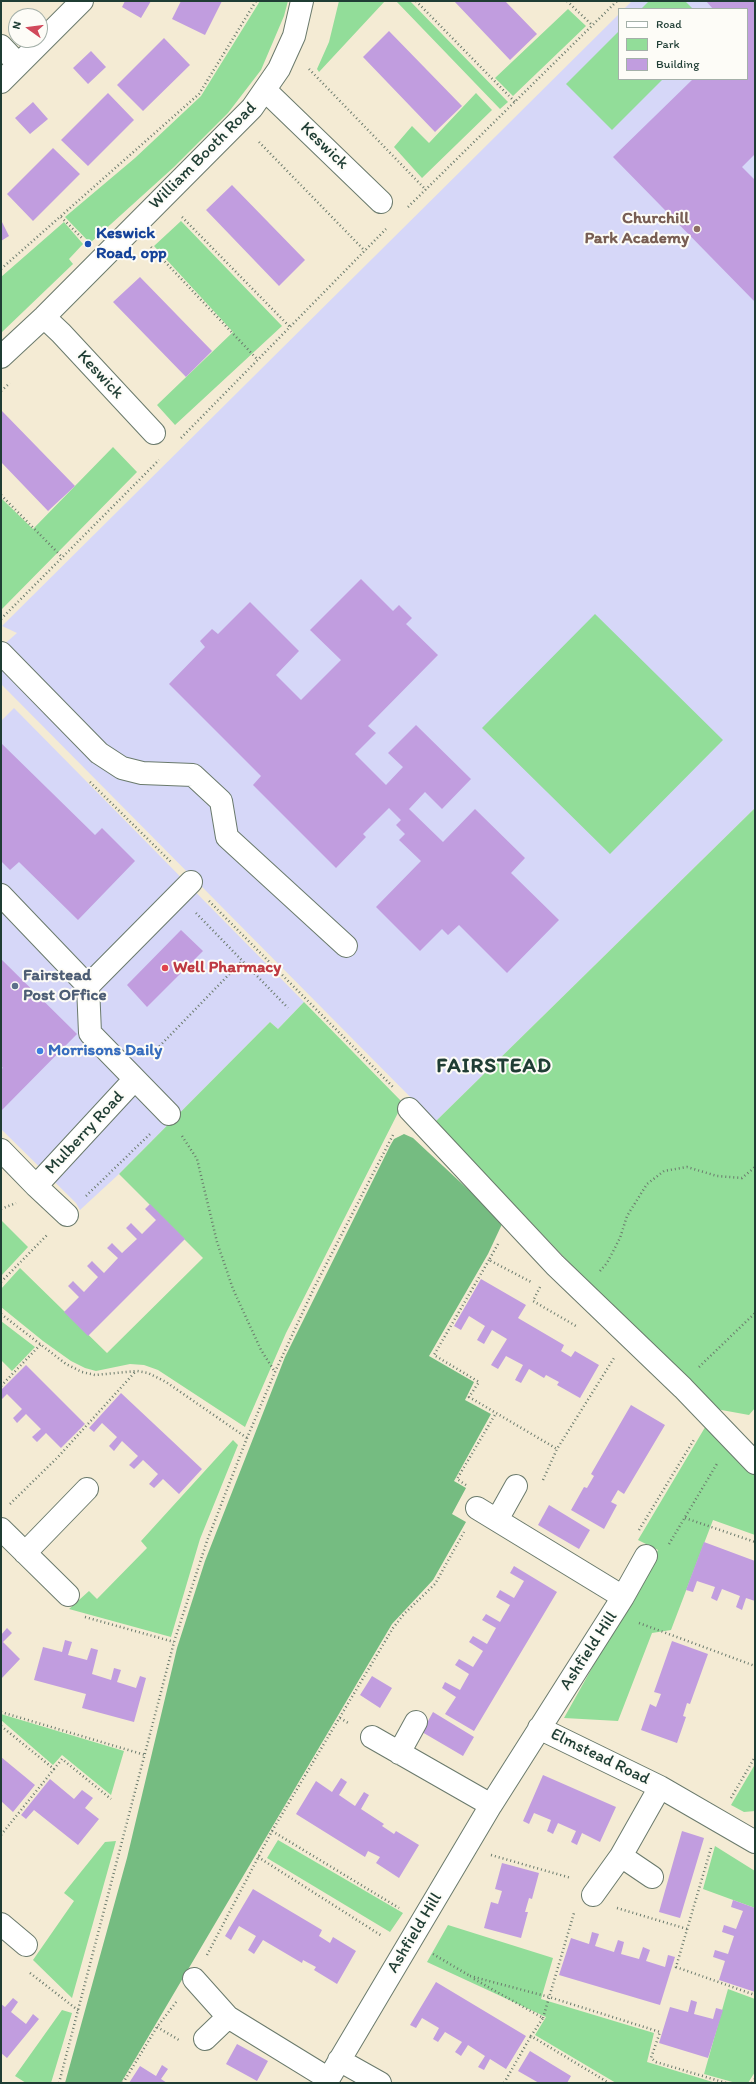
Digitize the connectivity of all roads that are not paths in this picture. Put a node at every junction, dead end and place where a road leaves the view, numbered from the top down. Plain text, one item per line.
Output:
1 (82, 1) edge
2 (302, 1) edge
3 (1, 46) edge
4 (18, 64) junction
5 (1, 82) edge
6 (266, 91) junction
7 (381, 202) dead end
8 (44, 317) junction
9 (1, 357) edge
10 (154, 433) dead end
11 (1, 653) edge
12 (185, 889) road end
13 (1, 895) edge
14 (346, 946) dead end
15 (88, 986) junction
16 (133, 1078) junction
17 (408, 1109) road end
18 (169, 1114) road end
19 (1, 1150) edge
20 (36, 1186) junction
21 (67, 1215) road end
22 (755, 1462) edge
23 (516, 1486) road end
24 (87, 1489) dead end
25 (477, 1508) road end
26 (497, 1520) junction
27 (1, 1529) edge
28 (25, 1552) junction
29 (646, 1556) road end
30 (68, 1595) road end
31 (618, 1605) junction
32 (416, 1722) dead end
33 (539, 1728) junction
34 (372, 1737) dead end
35 (398, 1752) junction
36 (660, 1787) junction
37 (491, 1806) junction
38 (755, 1842) edge
39 (621, 1856) junction
40 (652, 1877) dead end
41 (593, 1895) road end
42 (1, 1924) edge
43 (26, 1945) road end
44 (194, 1979) road end
45 (228, 2018) junction
46 (205, 2039) dead end
47 (339, 2060) junction
48 (328, 2081) edge
49 (380, 2083) edge

1 - 4 street
2 - 6 street, William Booth Road
3 - 4 street
4 - 5 street
6 - 7 street, Keswick
6 - 8 street, William Booth Road
8 - 9 street, William Booth Road
8 - 10 street, Keswick
11 - 14 street
12 - 15 street
13 - 15 street
15 - 16 street, Mulberry Road
16 - 18 street, Mulberry Road
16 - 20 street, Mulberry Road
17 - 22 street
19 - 20 street, Mulberry Road
20 - 21 street, Mulberry Road
23 - 26 street
24 - 28 street
25 - 26 street, Ashfield Hill
26 - 31 street, Ashfield Hill
27 - 28 street
28 - 30 street
29 - 31 street, Ashfield Hill
31 - 33 street, Ashfield Hill
32 - 35 street
33 - 36 street, Elmstead Road
33 - 37 street, Ashfield Hill
34 - 35 street
35 - 37 street
36 - 38 street, Elmstead Road
36 - 39 street, Elmstead Road
37 - 47 street, Ashfield Hill
39 - 40 street
39 - 41 street, Elmstead Road
42 - 43 street
44 - 45 street, Ashfield Hill
45 - 46 street
45 - 48 street, Ashfield Hill
47 - 48 street, Ashfield Hill
47 - 49 street

